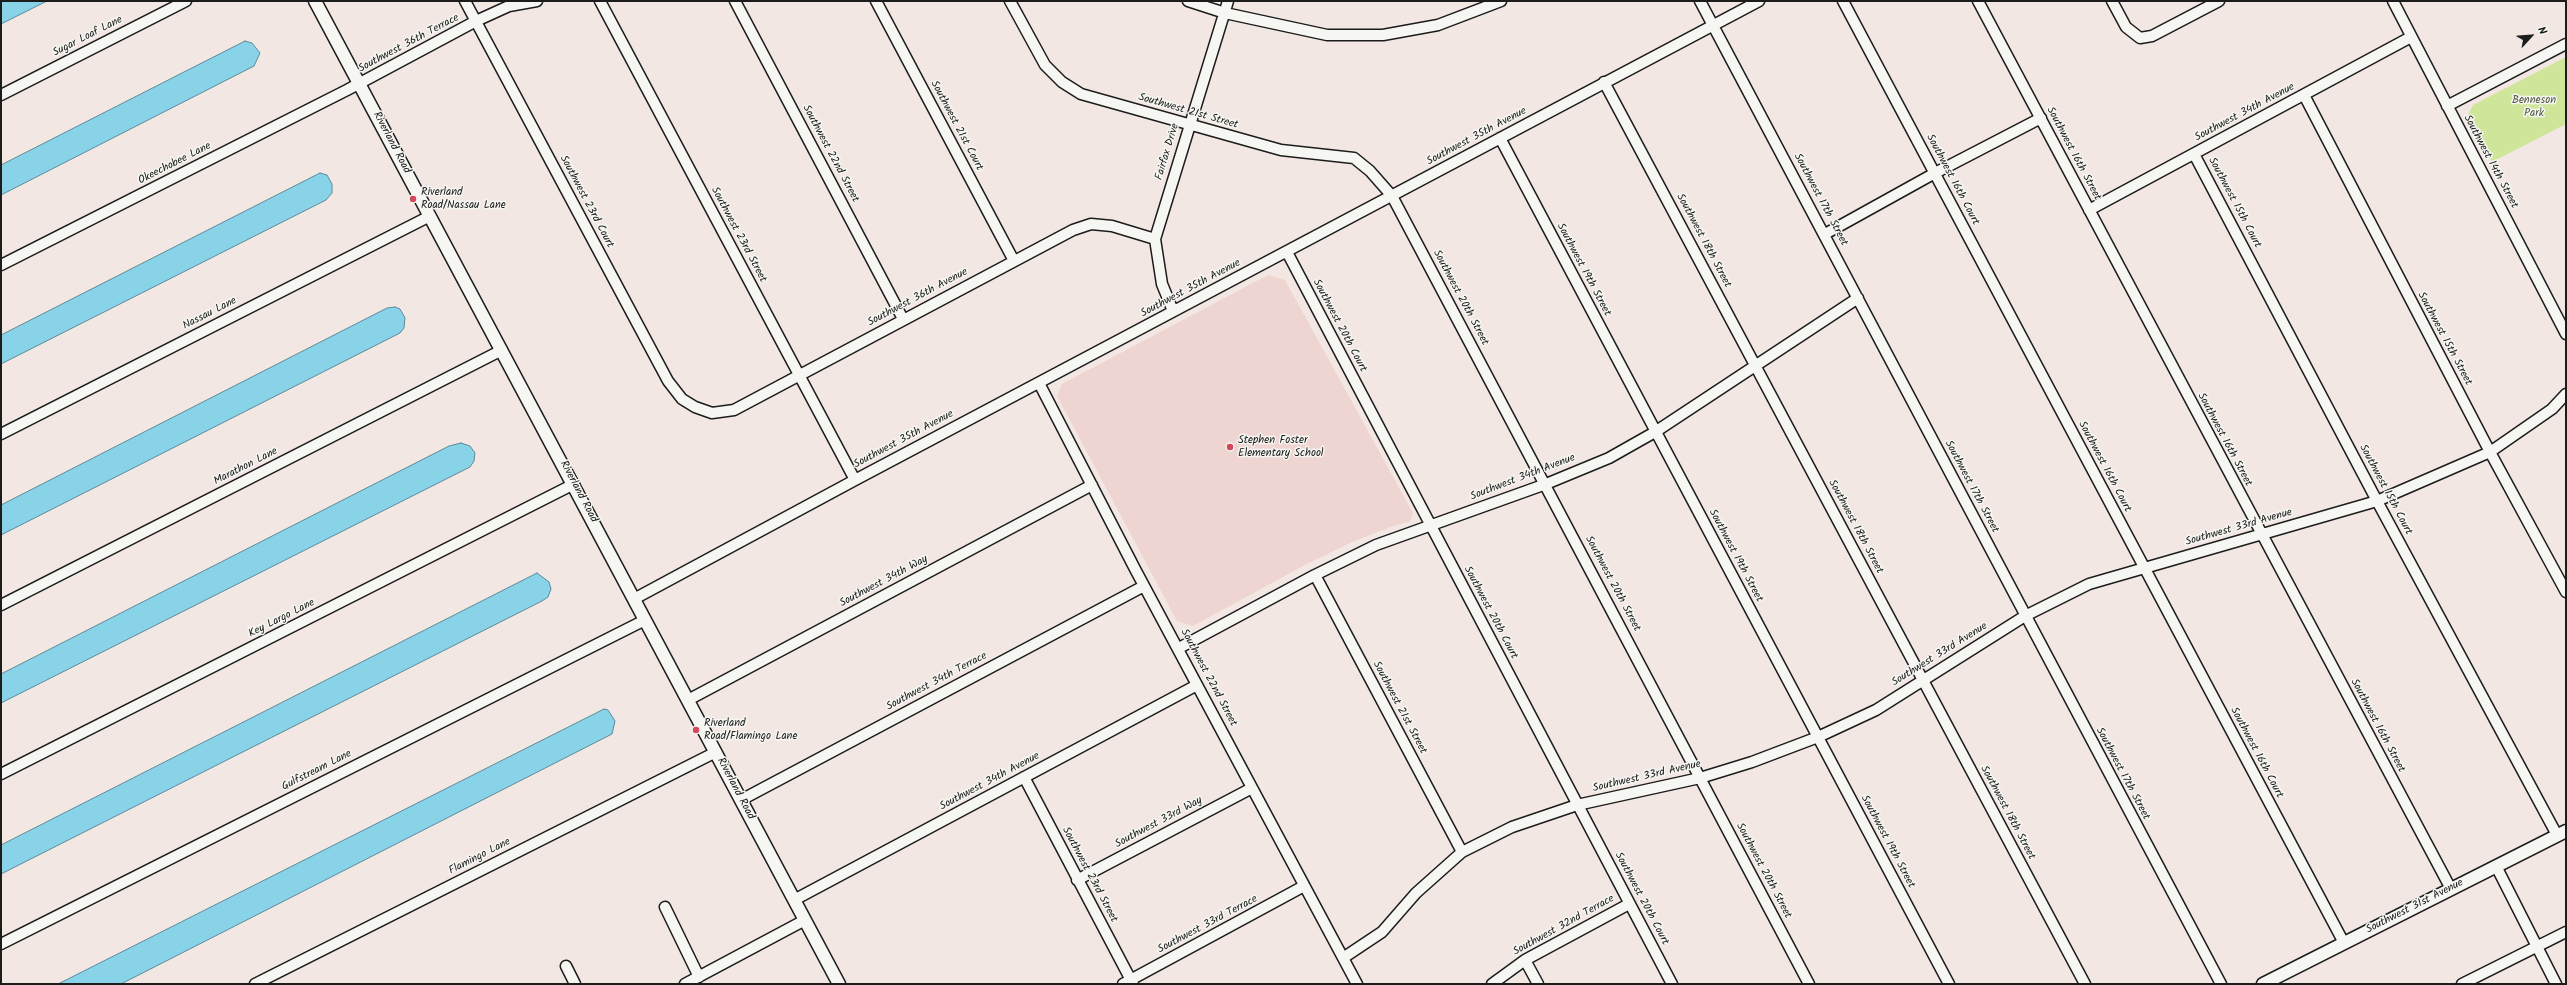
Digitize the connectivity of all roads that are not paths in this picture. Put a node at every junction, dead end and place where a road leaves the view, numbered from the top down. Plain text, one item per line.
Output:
1 (186, 1) edge
2 (315, 1) edge
3 (465, 1) edge
4 (537, 1) edge
5 (600, 1) edge
6 (735, 1) edge
7 (876, 1) edge
8 (1010, 1) edge
9 (1188, 1) edge
10 (1228, 1) edge
11 (1501, 1) edge
12 (1700, 1) edge
13 (1759, 1) edge
14 (1843, 1) edge
15 (1978, 1) edge
16 (2112, 1) edge
17 (2219, 1) edge
18 (2393, 1) edge
19 (1225, 13) junction
20 (476, 21) junction
21 (1713, 25) junction
22 (2411, 37) junction
23 (2566, 44) edge
24 (1604, 82) junction
25 (359, 84) junction
26 (1, 95) edge
27 (2304, 95) junction
28 (2447, 106) junction
29 (2040, 118) junction
30 (1189, 125) junction
31 (1500, 138) junction
32 (2194, 154) junction
33 (1935, 173) junction
34 (1392, 196) junction
35 (2089, 210) junction
36 (430, 216) junction
37 (1825, 234) junction
38 (1155, 239) junction
39 (1287, 252) junction
40 (1014, 261) junction
41 (1, 265) edge
42 (1858, 298) junction
43 (1174, 311) junction
44 (903, 319) junction
45 (2566, 334) edge
46 (502, 350) junction
47 (1756, 366) junction
48 (799, 376) junction
49 (1039, 384) junction
50 (2566, 394) edge
51 (695, 407) joint
52 (1655, 432) junction
53 (1, 434) edge
54 (2490, 452) junction
55 (855, 480) junction
56 (574, 484) junction
57 (1546, 484) junction
58 (1092, 485) junction
59 (2377, 501) junction
60 (1430, 526) junction
61 (2261, 535) junction
62 (2143, 567) junction
63 (1315, 575) junction
64 (1144, 586) junction
65 (2566, 592) edge
66 (634, 599) junction
67 (1, 605) edge
68 (2025, 616) junction
69 (645, 620) junction
70 (1179, 648) junction
71 (1923, 681) junction
72 (1198, 686) junction
73 (688, 700) junction
74 (1818, 737) junction
75 (716, 752) junction
76 (1, 774) edge
77 (1024, 777) junction
78 (1700, 778) junction
79 (1252, 788) junction
80 (741, 800) junction
81 (1577, 805) junction
82 (2561, 833) edge
83 (1462, 852) junction
84 (2496, 866) junction
85 (1077, 880) junction
86 (1304, 886) junction
87 (2451, 889) junction
88 (794, 900) junction
89 (1629, 904) junction
90 (665, 907) dead end
91 (805, 920) junction
92 (2566, 932) edge
93 (2344, 943) junction
94 (1, 944) edge
95 (2537, 947) junction
96 (1343, 958) junction
97 (1525, 960) junction
98 (566, 966) dead end
99 (699, 977) junction
100 (1353, 982) edge
101 (1129, 983) edge
102 (255, 984) edge
103 (575, 984) edge
104 (685, 984) edge
105 (839, 984) edge
106 (1492, 984) edge
107 (1538, 984) edge
108 (1672, 984) edge
109 (1810, 984) edge
110 (1949, 984) edge
111 (2084, 984) edge
112 (2221, 984) edge
113 (2263, 984) edge
114 (2462, 984) edge
115 (2556, 984) edge

1 - 26 street, Sugar Loaf Lane
2 - 25 street, Riverland Road
3 - 20 street, Southwest 23rd Court
4 - 20 street, Southwest 36th Terrace
5 - 48 street, Southwest 23rd Street
6 - 44 street, Southwest 22nd Street
7 - 40 street, Southwest 21st Court
8 - 30 street, Southwest 21st Street
9 - 19 street
10 - 19 street, Fairfax Drive
11 - 19 street
12 - 21 street, Southwest 17th Street
13 - 21 street, Southwest 35th Avenue
14 - 33 street, Southwest 16th Court
15 - 29 street, Southwest 16th Street
16 - 17 street
18 - 22 street, Southwest 14th Street
19 - 30 street, Fairfax Drive
20 - 25 street, Southwest 36th Terrace
20 - 51 street, Southwest 23rd Court
21 - 24 street, Southwest 35th Avenue
21 - 37 street, Southwest 17th Street
22 - 27 street, Southwest 34th Avenue
22 - 28 street, Southwest 14th Street
23 - 28 street
24 - 31 street, Southwest 35th Avenue
24 - 47 street, Southwest 18th Street
25 - 36 street, Riverland Road
25 - 41 street, Okeechobee Lane
27 - 32 street, Southwest 34th Avenue
27 - 54 street, Southwest 15th Street
28 - 45 street, Southwest 14th Street
29 - 33 street
29 - 35 street, Southwest 16th Street
30 - 34 street, Southwest 21st Street
30 - 38 street, Fairfax Drive
31 - 34 street, Southwest 35th Avenue
31 - 52 street, Southwest 19th Street
32 - 35 street, Southwest 34th Avenue
32 - 59 street, Southwest 15th Court
33 - 37 street
33 - 62 street, Southwest 16th Court
34 - 39 street, Southwest 35th Avenue
34 - 57 street, Southwest 20th Street
35 - 61 street, Southwest 16th Street
36 - 46 street, Riverland Road
36 - 53 street, Nassau Lane
37 - 42 street, Southwest 17th Street
38 - 40 street, Southwest 36th Avenue
38 - 43 street, Fairfax Drive
39 - 43 street, Southwest 35th Avenue
39 - 60 street, Southwest 20th Court
40 - 44 street, Southwest 36th Avenue
42 - 47 street, Southwest 34th Avenue
42 - 68 street, Southwest 17th Street
43 - 49 street, Southwest 35th Avenue
44 - 48 street, Southwest 36th Avenue
46 - 56 street, Riverland Road
46 - 67 street, Marathon Lane
47 - 52 street, Southwest 34th Avenue
47 - 71 street, Southwest 18th Street
48 - 51 street, Southwest 36th Avenue
48 - 55 street, Southwest 23rd Street
49 - 55 street, Southwest 35th Avenue
49 - 58 street, Southwest 22nd Street
50 - 54 street, Southwest 33rd Avenue
52 - 57 street, Southwest 34th Avenue
52 - 74 street, Southwest 19th Street
54 - 59 street, Southwest 33rd Avenue
54 - 65 street, Southwest 15th Street
55 - 66 street, Southwest 35th Avenue
56 - 66 street, Riverland Road
56 - 76 street, Key Largo Lane
57 - 60 street, Southwest 34th Avenue
57 - 78 street, Southwest 20th Street
58 - 64 street, Southwest 22nd Street
58 - 73 street, Southwest 34th Way
59 - 61 street, Southwest 33rd Avenue
59 - 82 street, Southwest 15th Court
60 - 63 street, Southwest 34th Avenue
60 - 81 street, Southwest 20th Court
61 - 62 street, Southwest 33rd Avenue
61 - 87 street, Southwest 16th Street
62 - 68 street, Southwest 33rd Avenue
62 - 93 street, Southwest 16th Court
63 - 70 street, Southwest 34th Avenue
63 - 83 street, Southwest 21st Street
64 - 70 street, Southwest 22nd Street
64 - 80 street, Southwest 34th Terrace
66 - 69 street, Riverland Road
68 - 71 street, Southwest 33rd Avenue
68 - 112 street, Southwest 17th Street
69 - 73 street, Riverland Road
69 - 94 street, Gulfstream Lane
70 - 72 street, Southwest 22nd Street
71 - 74 street, Southwest 33rd Avenue
71 - 111 street, Southwest 18th Street
72 - 77 street, Southwest 34th Avenue
72 - 79 street, Southwest 22nd Street
73 - 75 street, Riverland Road
74 - 78 street, Southwest 33rd Avenue
74 - 110 street, Southwest 19th Street
75 - 80 street, Riverland Road
75 - 102 street, Flamingo Lane
77 - 85 street, Southwest 23rd Street
77 - 88 street, Southwest 34th Avenue
78 - 81 street, Southwest 33rd Avenue
78 - 109 street, Southwest 20th Street
79 - 85 street, Southwest 33rd Way
79 - 86 street, Southwest 22nd Street
80 - 88 street, Riverland Road
81 - 83 street, Southwest 33rd Avenue
81 - 89 street, Southwest 20th Court
82 - 84 street, Southwest 31st Avenue
83 - 96 street, Southwest 33rd Avenue
84 - 87 street, Southwest 31st Avenue
84 - 95 street
85 - 101 street, Southwest 23rd Street
86 - 96 street, Southwest 22nd Street
86 - 101 street, Southwest 33rd Terrace
87 - 93 street, Southwest 31st Avenue
88 - 91 street, Riverland Road
89 - 97 street, Southwest 32nd Terrace
89 - 108 street, Southwest 20th Court
90 - 99 street
91 - 99 street
91 - 105 street, Riverland Road
92 - 95 street
93 - 113 street, Southwest 31st Avenue
95 - 114 street
95 - 115 street
96 - 100 street, Southwest 22nd Street
97 - 106 street, Southwest 32nd Terrace
97 - 107 street
98 - 103 street
99 - 104 street

